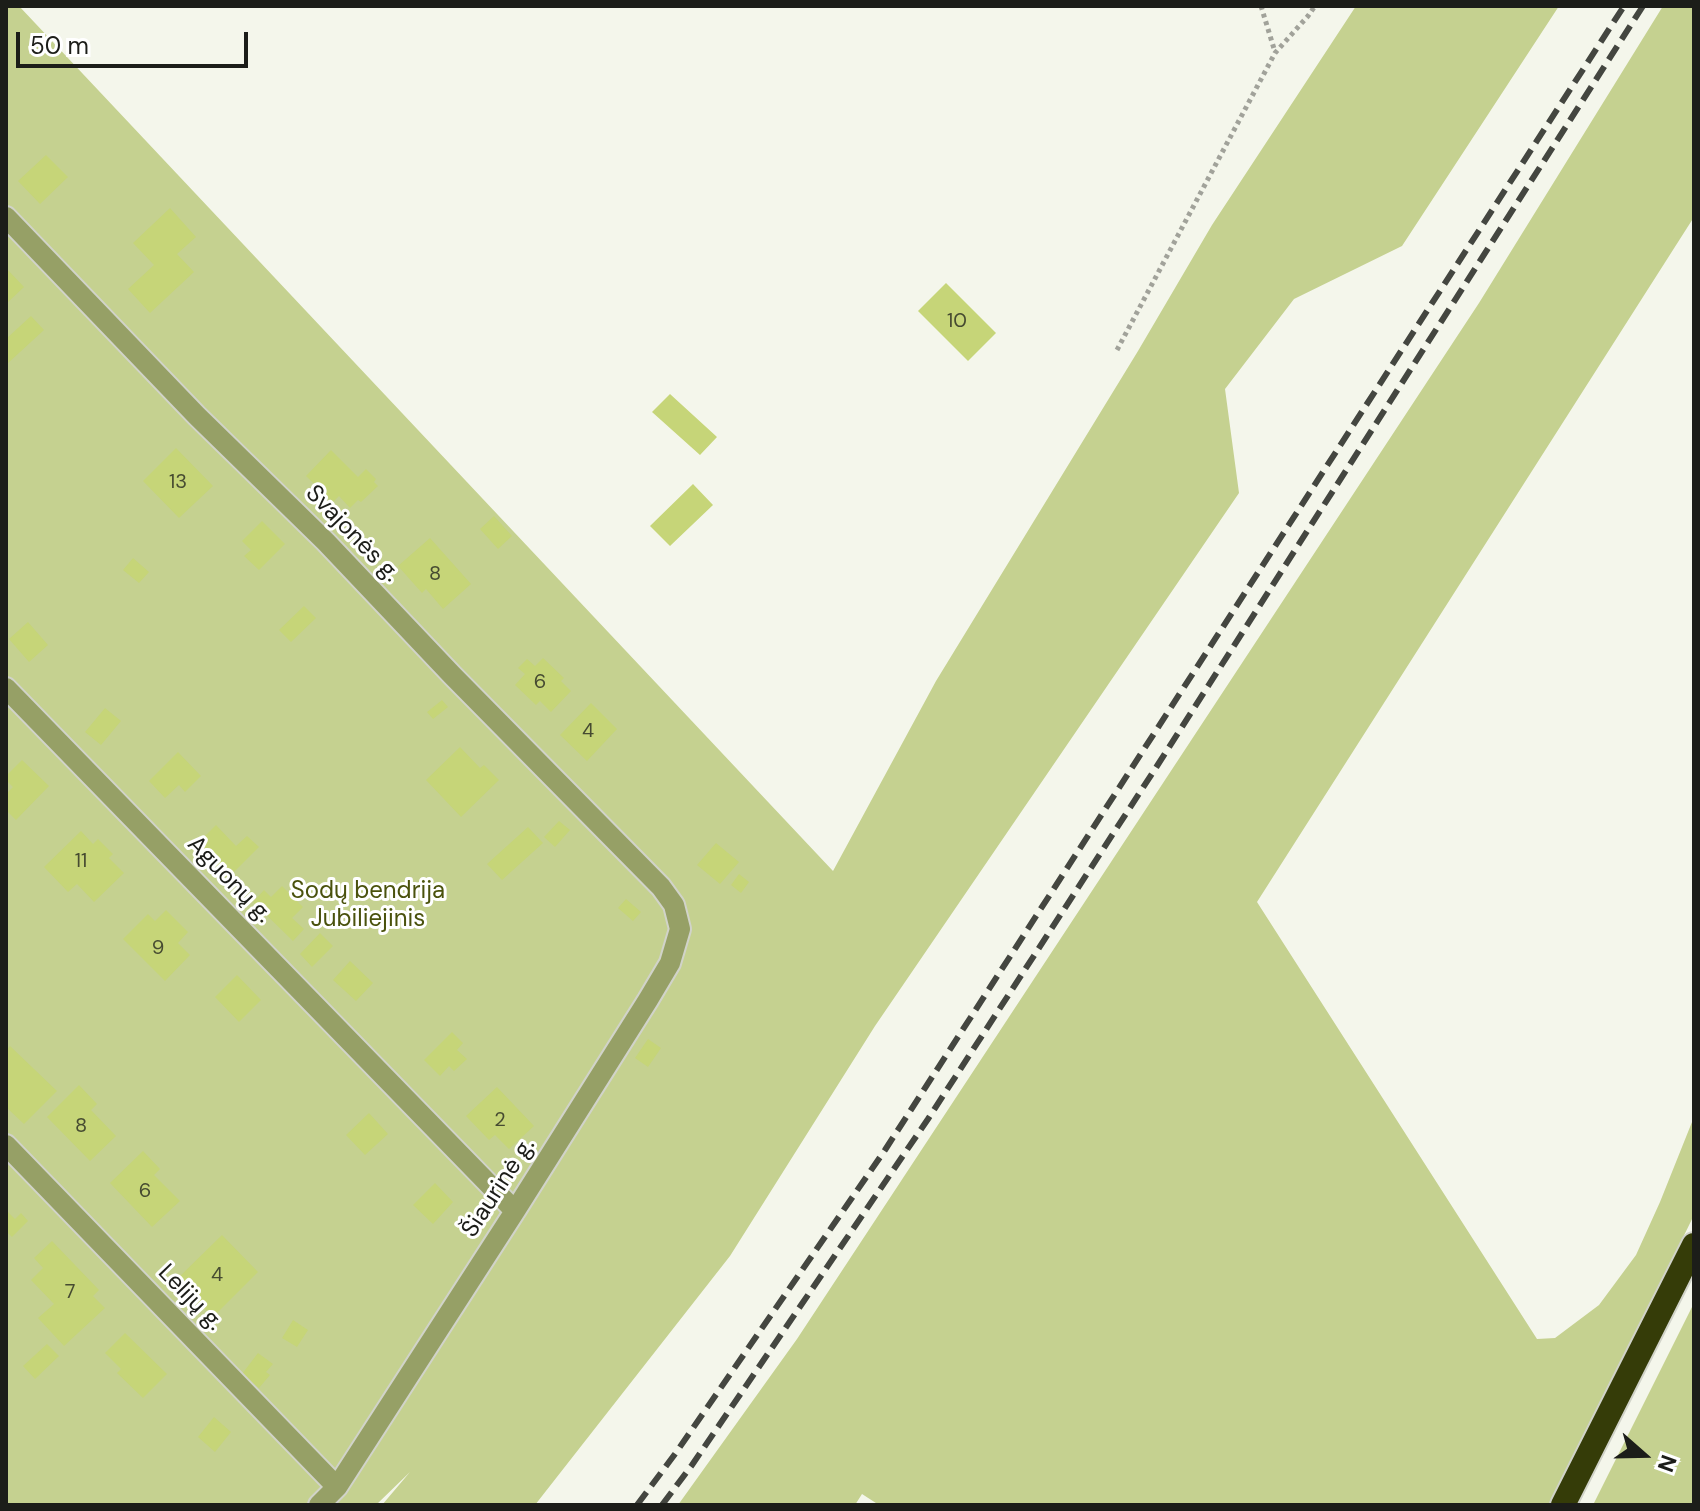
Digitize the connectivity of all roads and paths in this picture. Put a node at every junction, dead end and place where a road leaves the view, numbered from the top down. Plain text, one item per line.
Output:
1 (1261, 6) edge
2 (1315, 6) edge
3 (1275, 53) junction
4 (6, 217) edge
5 (1117, 350) dead end
6 (6, 688) edge
7 (661, 887) joint
8 (6, 1145) edge
9 (515, 1211) junction
10 (1694, 1245) edge
11 (337, 1487) junction
12 (319, 1505) edge
13 (1563, 1505) edge

1 - 3 path
2 - 3 path
3 - 5 path
4 - 7 street, Svajonės g.
6 - 9 street, Aguonų g.
7 - 9 street, Šiaurinė g.
8 - 11 street, Lelijų g.
9 - 11 street, Šiaurinė g.
10 - 13 highway
11 - 12 street, Šiaurinė g.

